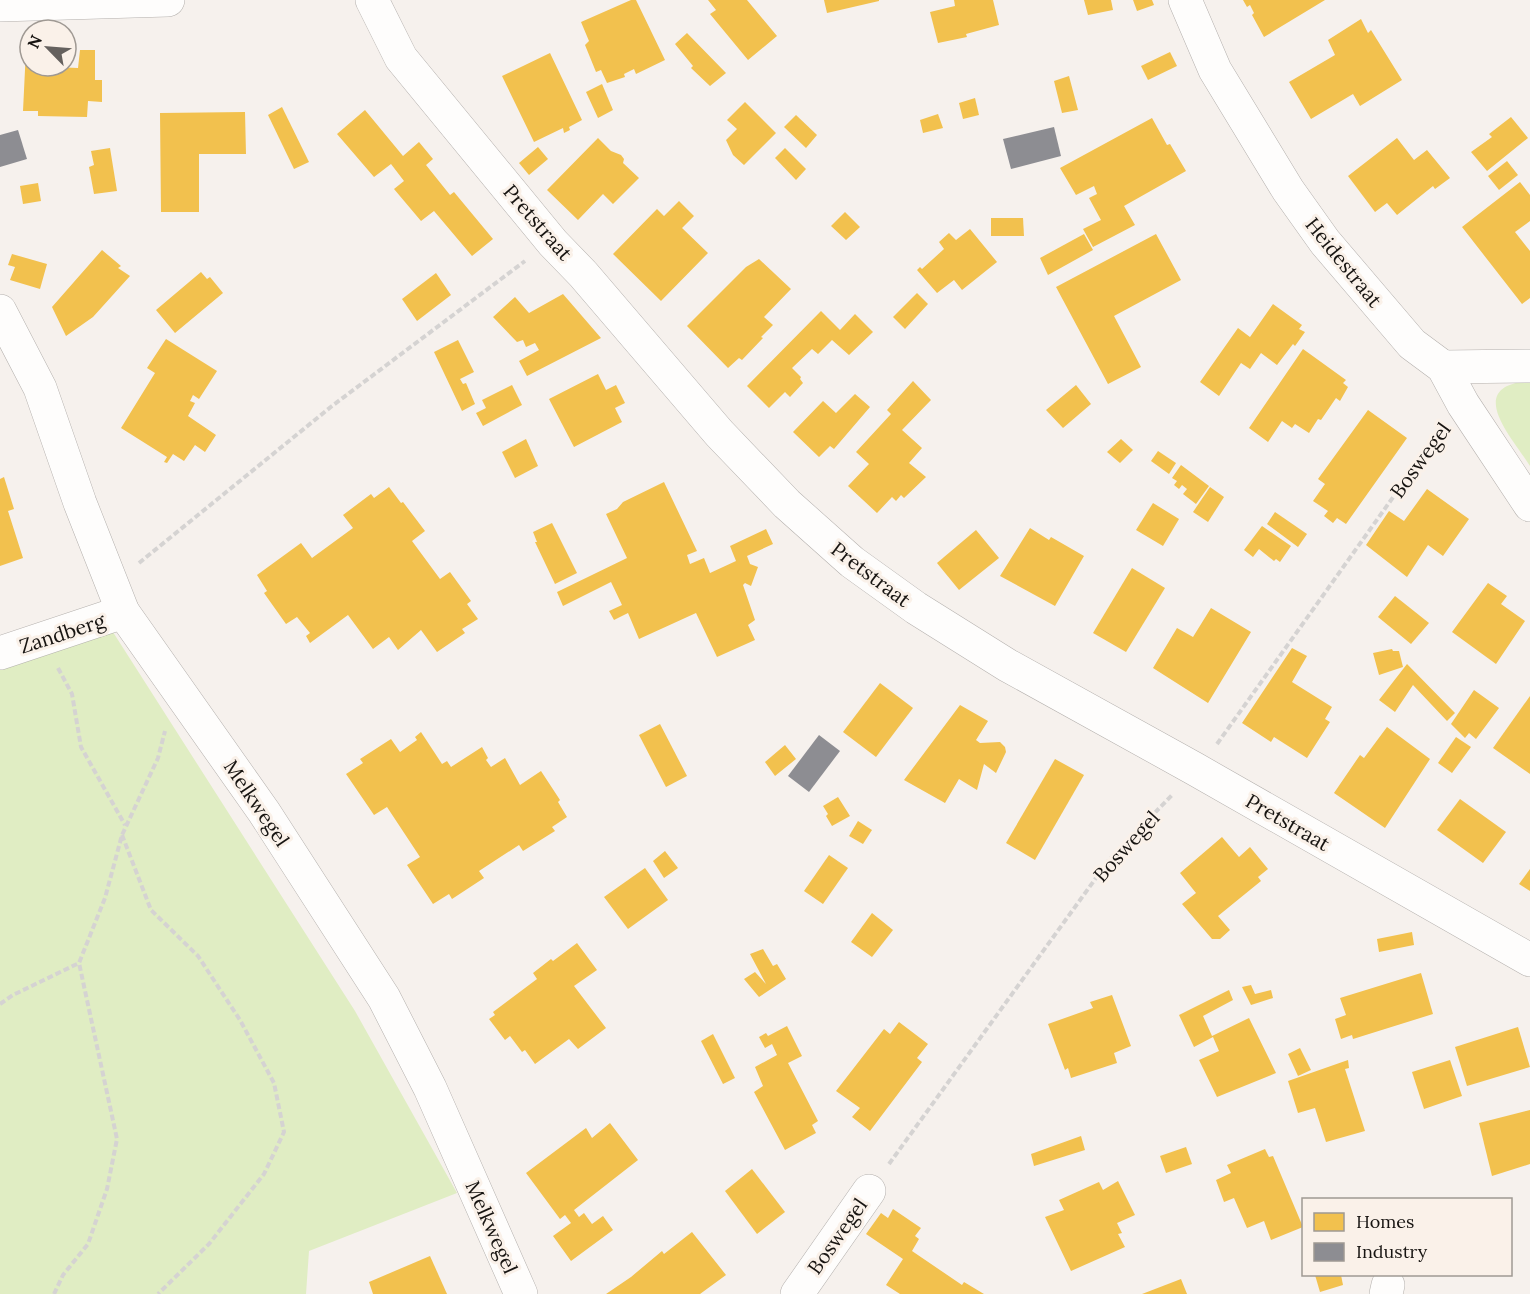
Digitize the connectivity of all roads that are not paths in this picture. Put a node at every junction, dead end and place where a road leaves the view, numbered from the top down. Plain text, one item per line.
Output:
1 (168, 0) edge
2 (372, 0) edge
3 (1185, 0) edge
4 (0, 5) edge
5 (0, 311) edge
6 (1530, 366) edge
7 (1443, 368) junction
8 (1530, 506) edge
9 (117, 599) junction
10 (0, 653) edge
11 (1530, 960) edge
12 (869, 1191) road end
13 (521, 1294) edge
14 (797, 1294) edge

1 - 4 street
2 - 11 street, Pretstraat
3 - 7 street, Heidestraat
5 - 9 street, Melkwegel
6 - 7 street
7 - 8 street, Heidestraat
9 - 10 street, Zandberg
9 - 13 street, Melkwegel
12 - 14 street, Boswegel

